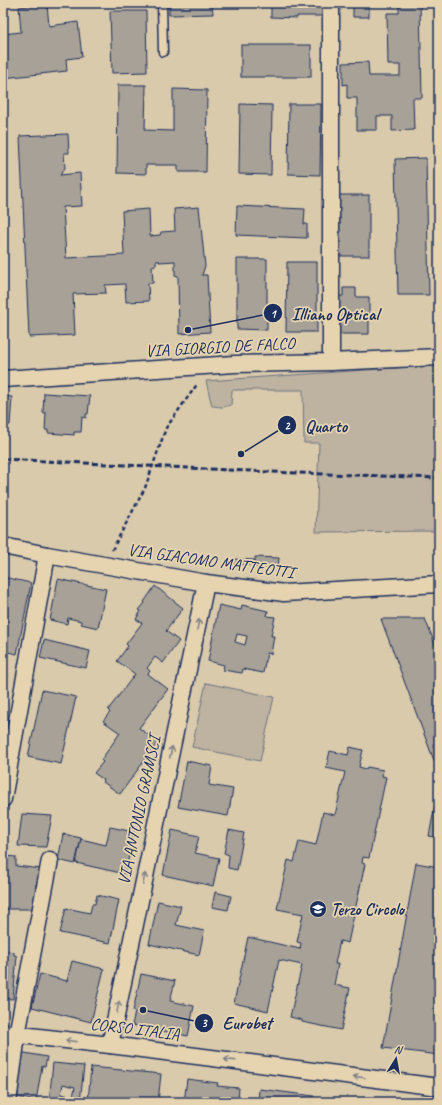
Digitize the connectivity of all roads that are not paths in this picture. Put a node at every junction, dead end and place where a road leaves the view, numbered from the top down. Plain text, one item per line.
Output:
1 (162, 3) edge
2 (331, 3) edge
3 (163, 52) dead end
4 (439, 357) edge
5 (331, 362) junction
6 (3, 379) edge
7 (3, 546) edge
8 (47, 556) junction
9 (206, 583) junction
10 (439, 584) edge
11 (3, 799) edge
12 (50, 860) dead end
13 (10, 1034) edge
14 (110, 1045) junction
15 (439, 1087) edge
16 (8, 1102) edge

1 - 3 lane
2 - 5 street
4 - 5 street, VIA GIORGIO DE FALCO
5 - 6 street, VIA GIORGIO DE FALCO
7 - 8 street, VIA GIACOMO MATTEOTTI
8 - 9 street, VIA GIACOMO MATTEOTTI
8 - 11 street
9 - 10 street, VIA GIACOMO MATTEOTTI
14 -> 9 street, VIA ANTONIO GRAMSCI
12 - 13 street
14 -> 13 street, CORSO ITALIA
13 - 16 street
15 -> 14 street, CORSO ITALIA

